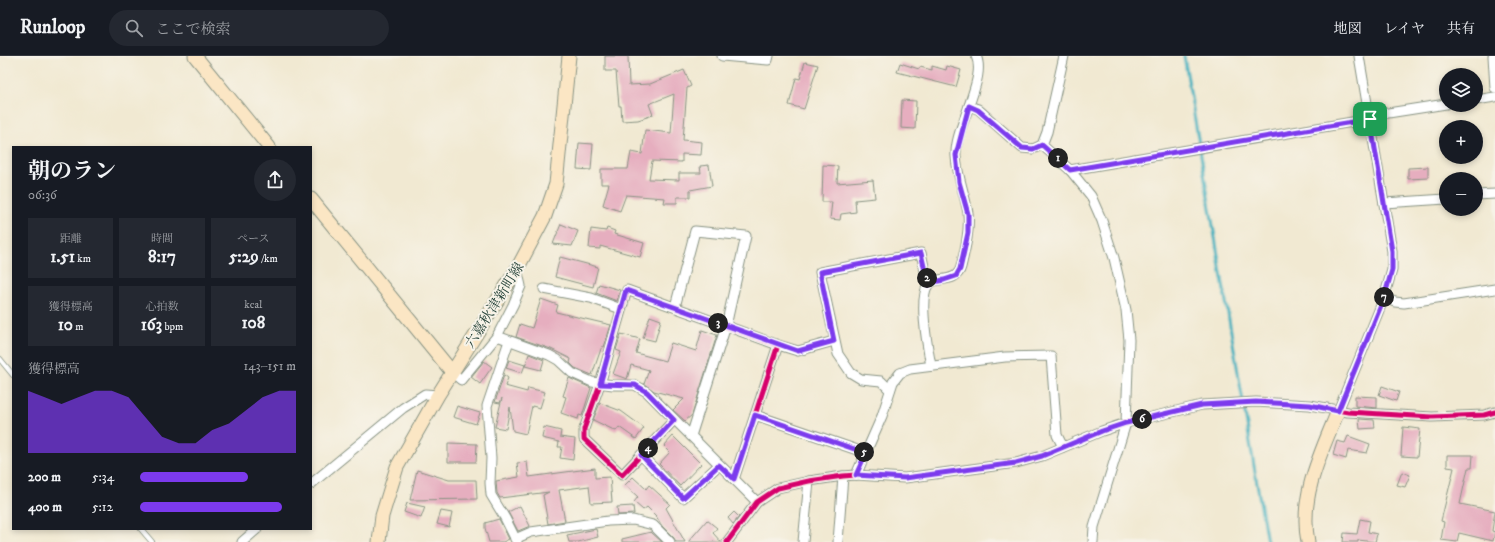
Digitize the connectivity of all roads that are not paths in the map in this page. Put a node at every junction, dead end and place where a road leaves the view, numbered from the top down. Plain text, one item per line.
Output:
1 (195, 56) edge
2 (569, 56) edge
3 (722, 56) edge
4 (769, 56) edge
5 (976, 56) edge
6 (1064, 56) edge
7 (1359, 56) edge
8 (1493, 56) edge
9 (1495, 88) edge
10 (1495, 97) edge
11 (1483, 99) edge
12 (1439, 105) edge
13 (969, 106) junction
14 (1369, 118) junction
15 (1042, 145) junction
16 (268, 146) edge
17 (1070, 170) junction
18 (1495, 194) edge
19 (1483, 195) edge
20 (1439, 199) edge
21 (312, 200) edge
22 (1384, 203) junction
23 (517, 269) junction
24 (928, 285) junction
25 (1495, 288) edge
26 (544, 289) dead end
27 (1384, 298) junction
28 (675, 307) junction
29 (621, 309) junction
30 (726, 326) junction
31 (497, 336) junction
32 (509, 341) junction
33 (834, 341) junction
34 (778, 345) junction
35 (0, 359) edge
36 (931, 366) junction
37 (452, 372) junction
38 (12, 374) edge
39 (600, 384) junction
40 (890, 390) junction
41 (438, 395) junction
42 (1338, 411) junction
43 (1495, 412) edge
44 (755, 415) junction
45 (674, 420) junction
46 (1126, 423) junction
47 (691, 436) junction
48 (1062, 447) junction
49 (866, 453) junction
50 (641, 455) junction
51 (719, 465) junction
52 (856, 475) junction
53 (843, 476) junction
54 (734, 479) junction
55 (808, 481) junction
56 (312, 483) edge
57 (757, 502) junction
58 (142, 530) edge
59 (257, 530) edge
60 (516, 541) edge
61 (152, 542) edge
62 (242, 542) edge
63 (379, 542) edge
64 (670, 542) edge
65 (727, 542) edge
66 (803, 542) edge
67 (838, 542) edge
68 (1092, 542) edge
69 (1308, 542) edge

1 - 16 main road
2 - 23 main road, 六嘉秋津新町線
3 - 4 street
5 - 13 street
6 - 15 street
7 - 14 street
8 - 9 street
10 - 11 street
12 - 14 street
13 - 15 street
13 - 24 street
14 - 17 street
14 - 22 street
15 - 17 street
17 - 46 street
18 - 19 street
20 - 22 street
21 - 37 main road
22 - 27 street
23 - 31 street
23 - 37 main road, 六嘉秋津新町線
24 - 33 street
24 - 36 street
25 - 27 street
26 - 29 street
27 - 42 street
28 - 29 street
28 - 30 street
28 - 30 street
29 - 39 street
30 - 34 street
30 - 47 street
31 - 32 street
31 - 37 street
32 - 39 street
32 - 60 street
33 - 34 street
33 - 40 street
34 - 44 street
35 - 38 lane
36 - 40 street
36 - 48 street
37 - 41 main road, 六嘉秋津新町線
39 - 45 street
39 - 50 street
40 - 49 street
41 - 56 street
41 - 63 main road, 六嘉秋津新町線
42 - 43 street
42 - 46 street
42 - 69 main road
44 - 49 street
44 - 54 street
45 - 47 street
45 - 50 street
46 - 48 street
46 - 68 street
47 - 51 street
48 - 52 street
49 - 52 street
50 - 51 street
51 - 54 street
52 - 53 street
53 - 55 street
53 - 67 street
54 - 57 street
55 - 57 street
55 - 66 street
57 - 65 street
58 - 61 lane
59 - 62 street
60 - 64 street

